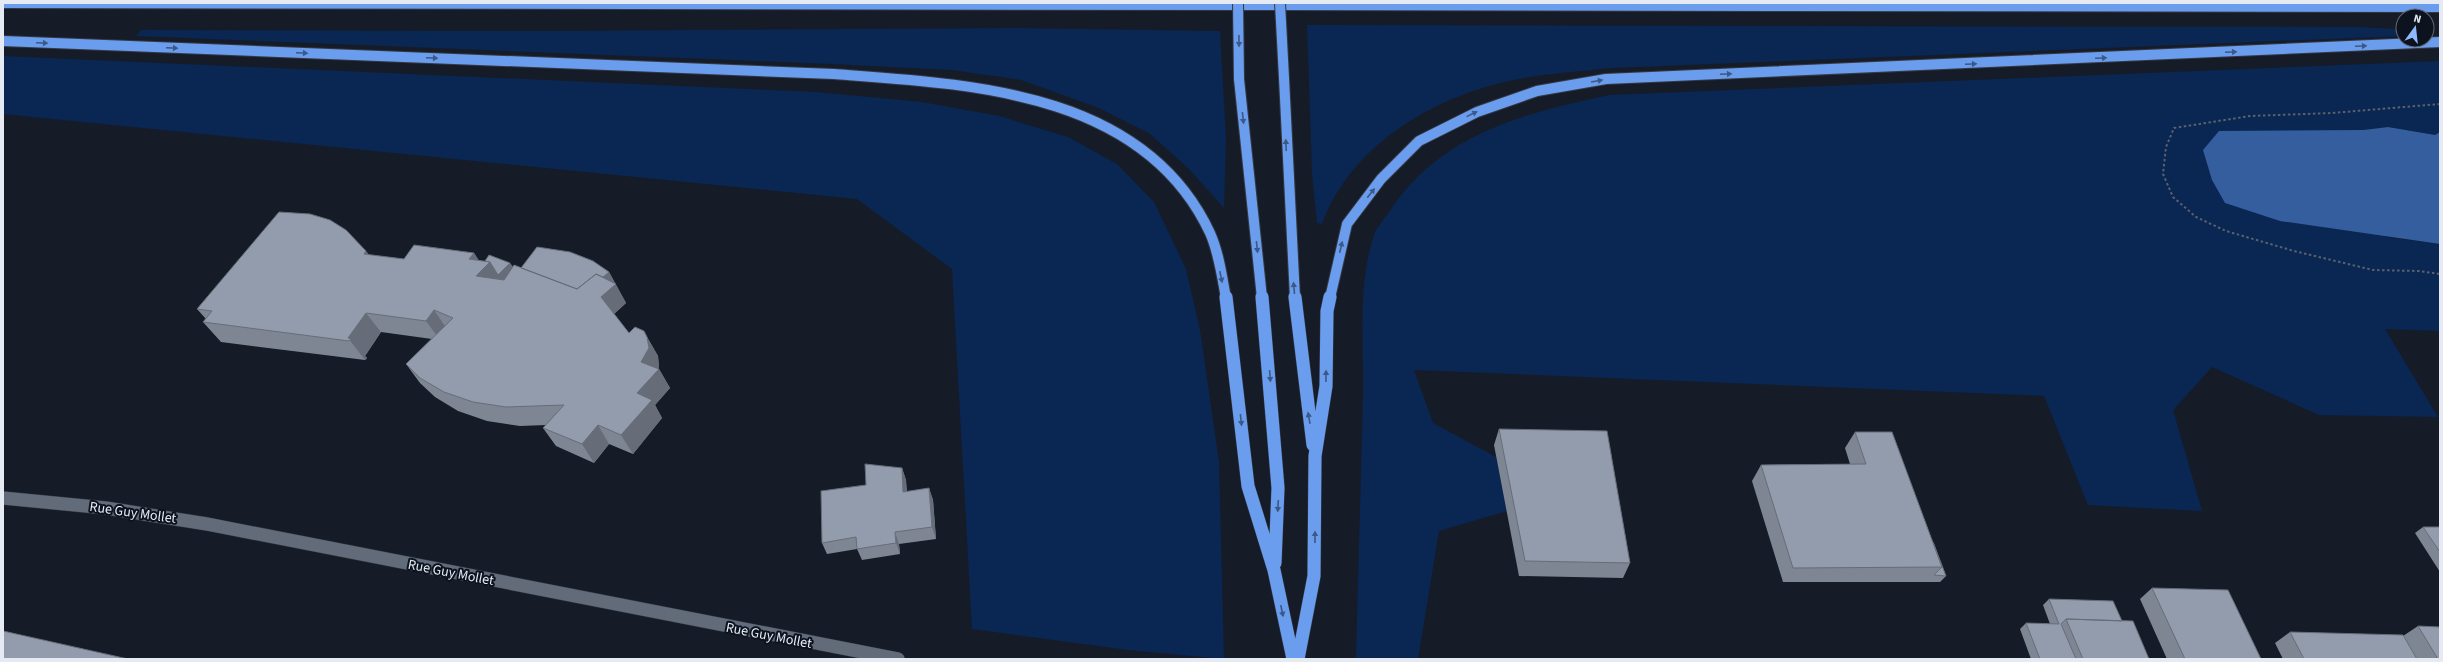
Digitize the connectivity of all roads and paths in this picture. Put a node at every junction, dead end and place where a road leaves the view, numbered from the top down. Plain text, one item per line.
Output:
1 (3, 3) edge
2 (1238, 3) edge
3 (1280, 3) edge
4 (2440, 6) edge
5 (3, 41) edge
6 (2440, 42) edge
7 (2440, 104) edge
8 (2440, 274) edge
9 (1315, 456) junction
10 (3, 498) edge
11 (1274, 572) junction
12 (898, 659) edge
13 (1293, 659) edge
14 (1298, 659) edge

1 - 4 highway
2 -> 11 highway, bridge
9 -> 3 highway, bridge
5 -> 11 highway
9 -> 6 highway
7 - 8 path
14 -> 9 highway
10 - 12 street, Rue Guy Mollet
11 -> 13 highway

